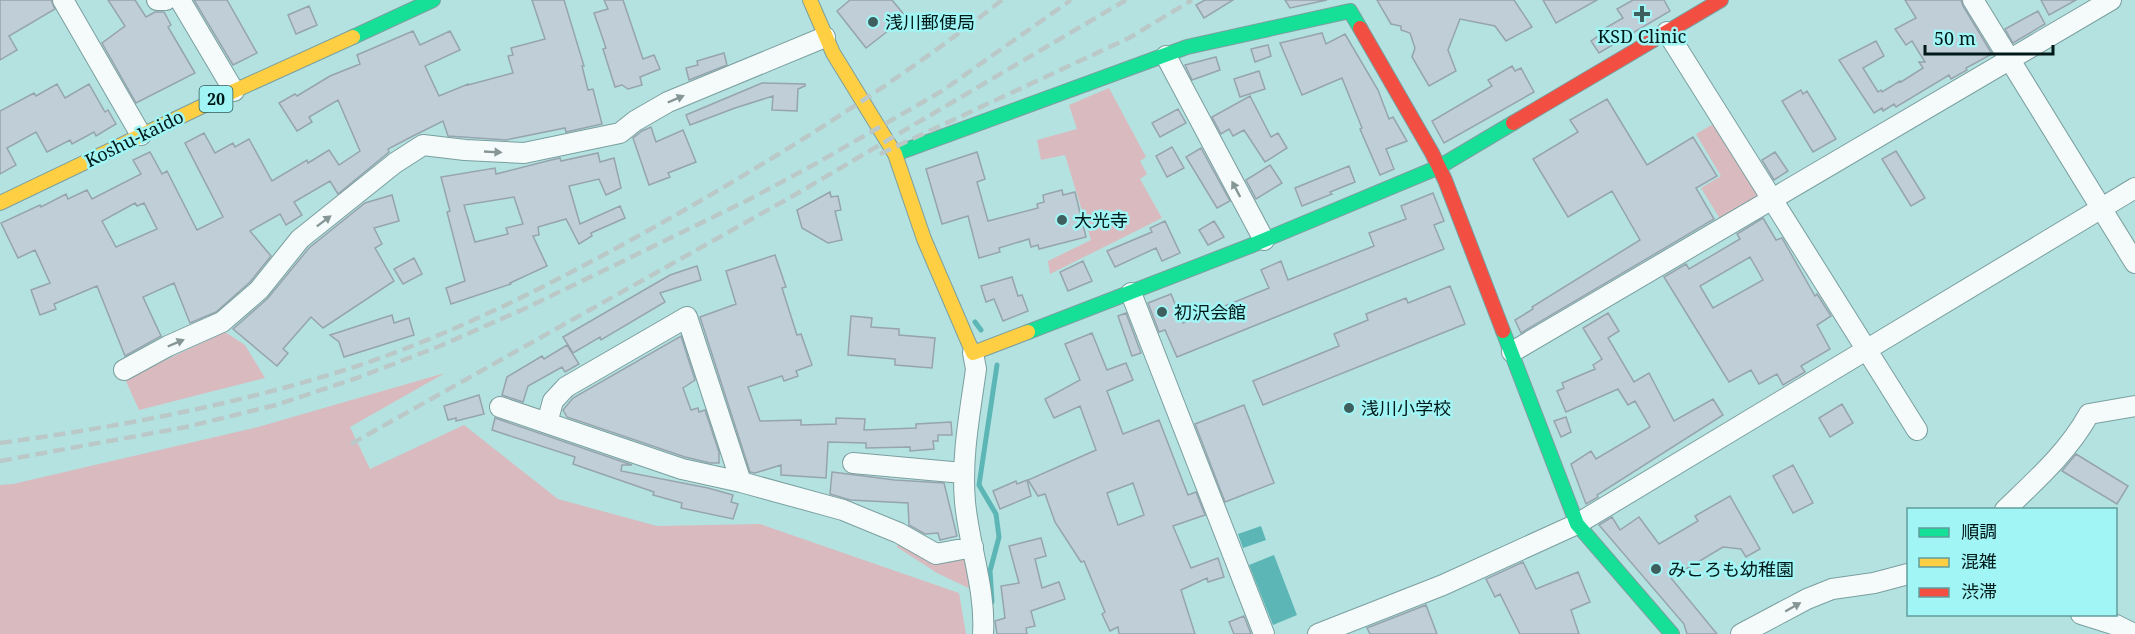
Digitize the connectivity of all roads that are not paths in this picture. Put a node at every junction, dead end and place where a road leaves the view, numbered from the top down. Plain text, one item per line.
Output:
1 (63, 0) edge
2 (157, 0) edge
3 (166, 0) edge
4 (180, 0) edge
5 (433, 0) edge
6 (810, 0) edge
7 (1720, 0) edge
8 (1973, 0) edge
9 (2111, 0) edge
10 (1667, 32) junction
11 (825, 37) junction
12 (1166, 56) junction
13 (2010, 59) junction
14 (234, 91) junction
15 (141, 135) junction
16 (895, 154) junction
17 (1439, 167) junction
18 (2135, 188) edge
19 (1771, 199) junction
20 (0, 203) edge
21 (2101, 208) junction
22 (1264, 240) junction
23 (2135, 263) edge
24 (1131, 293) junction
25 (1867, 350) junction
26 (1512, 352) junction
27 (973, 353) junction
28 (124, 370) dead end
29 (2135, 406) edge
30 (500, 408) dead end
31 (547, 423) junction
32 (1917, 430) dead end
33 (853, 463) dead end
34 (963, 473) junction
35 (741, 482) junction
36 (2007, 508) edge
37 (1577, 524) junction
38 (973, 548) junction
39 (1907, 574) edge
40 (2084, 616) edge
41 (983, 634) edge
42 (1264, 634) edge
43 (1318, 634) edge
44 (1672, 634) edge
45 (1741, 634) edge
46 (2134, 634) edge

1 - 15 street
2 - 3 street
4 - 14 street
5 - 14 main road, Koshu-kaido / 20
6 - 11 main road
7 - 10 main road
8 - 13 street
9 - 13 street
10 - 17 main road
10 - 19 street
11 - 16 main road
28 -> 11 street
12 - 16 main road
12 - 17 main road
22 -> 12 street
13 - 19 street
13 - 21 street
14 - 15 main road, Koshu-kaido / 20
15 - 20 main road, Koshu-kaido / 20
16 - 27 main road
17 - 22 main road
17 - 26 main road
18 - 21 street
19 - 25 street
19 - 26 street
21 - 23 street
21 - 25 street
22 - 24 main road
24 - 27 main road
24 - 42 street
25 - 32 street
25 - 37 street
26 - 37 main road
27 - 34 street
29 - 36 street
30 - 31 street
31 - 35 street
31 - 35 street
33 - 34 street
34 - 38 street
35 - 38 street
37 - 43 street
37 - 44 main road
38 - 41 street
45 -> 39 street
40 - 46 street

